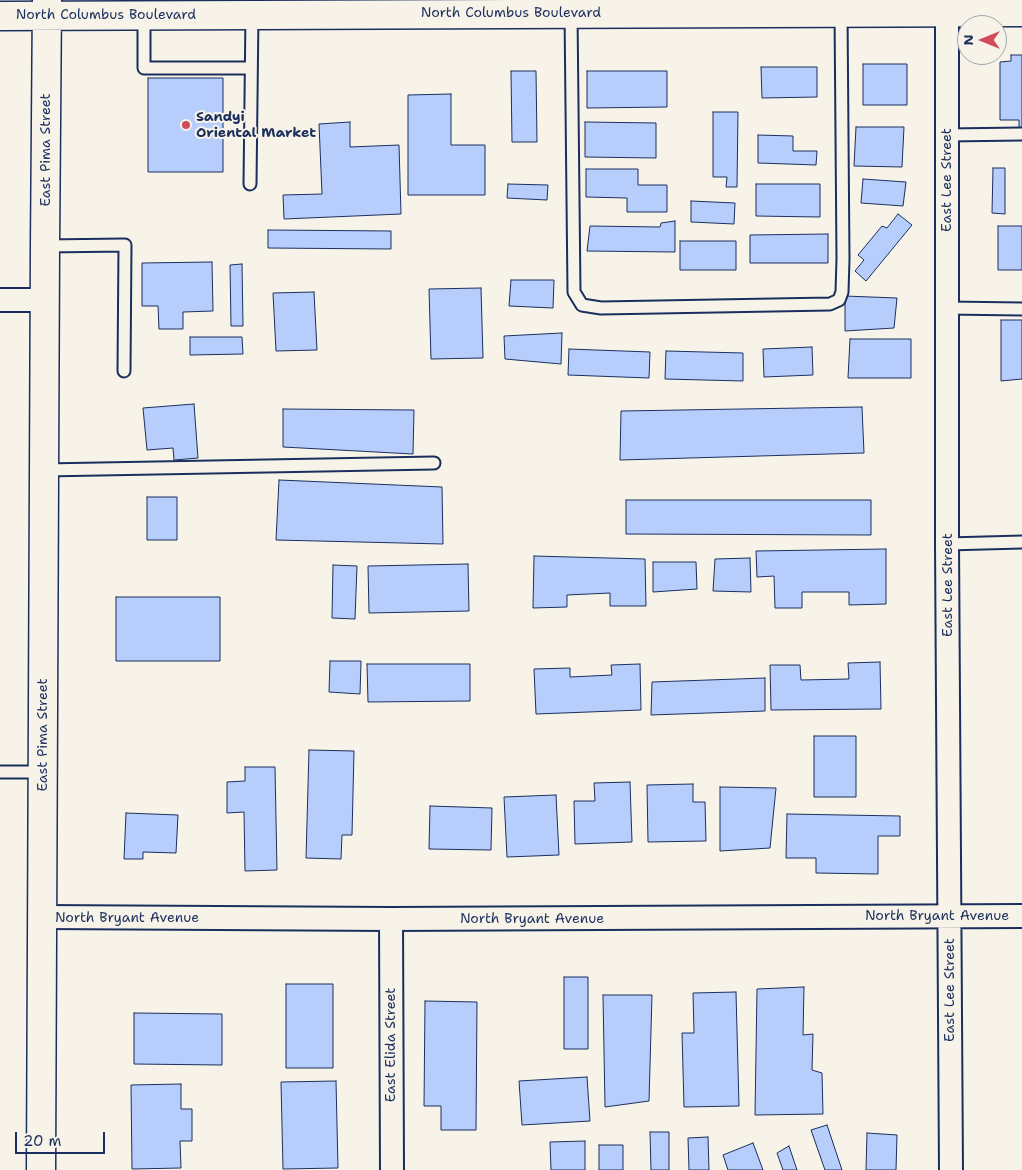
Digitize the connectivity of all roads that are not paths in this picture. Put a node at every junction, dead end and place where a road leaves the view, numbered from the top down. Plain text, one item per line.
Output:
1 (947, 6) edge
2 (47, 8) edge
3 (841, 12) junction
4 (1022, 12) edge
5 (571, 13) junction
6 (252, 14) junction
7 (144, 15) junction
8 (0, 16) edge
9 (251, 68) junction
10 (1022, 134) edge
11 (948, 135) junction
12 (250, 184) dead end
13 (45, 246) junction
14 (0, 300) edge
15 (45, 300) junction
16 (948, 308) junction
17 (1022, 309) edge
18 (124, 371) dead end
19 (434, 463) dead end
20 (44, 470) junction
21 (1022, 542) edge
22 (948, 544) junction
23 (0, 772) edge
24 (43, 772) junction
25 (950, 916) junction
26 (1022, 916) edge
27 (43, 917) junction
28 (391, 919) junction
29 (41, 1170) edge
30 (392, 1170) edge
31 (951, 1170) edge

1 - 3 street, North Columbus Boulevard
1 - 4 street, North Columbus Boulevard
1 - 11 street, East Lee Street
2 - 7 street, North Columbus Boulevard
2 - 8 street, North Columbus Boulevard
2 - 13 street, East Pima Street
3 - 5 street, North Columbus Boulevard
3 - 5 lane
5 - 6 street, North Columbus Boulevard
6 - 7 street, North Columbus Boulevard
6 - 9 lane
7 - 9 lane
9 - 12 lane
10 - 11 lane
11 - 16 street, East Lee Street
13 - 15 street, East Pima Street
13 - 18 lane
14 - 15 street
15 - 20 street, East Pima Street
16 - 17 lane
16 - 22 street, East Lee Street
19 - 20 lane
20 - 24 street, East Pima Street
21 - 22 lane
22 - 25 street, East Lee Street
23 - 24 lane
24 - 27 street, East Pima Street
25 - 26 street, North Bryant Avenue
25 - 28 street, North Bryant Avenue
25 - 31 street, East Lee Street
27 - 28 street, North Bryant Avenue
27 - 29 street, East Pima Street
28 - 30 street, East Elida Street

